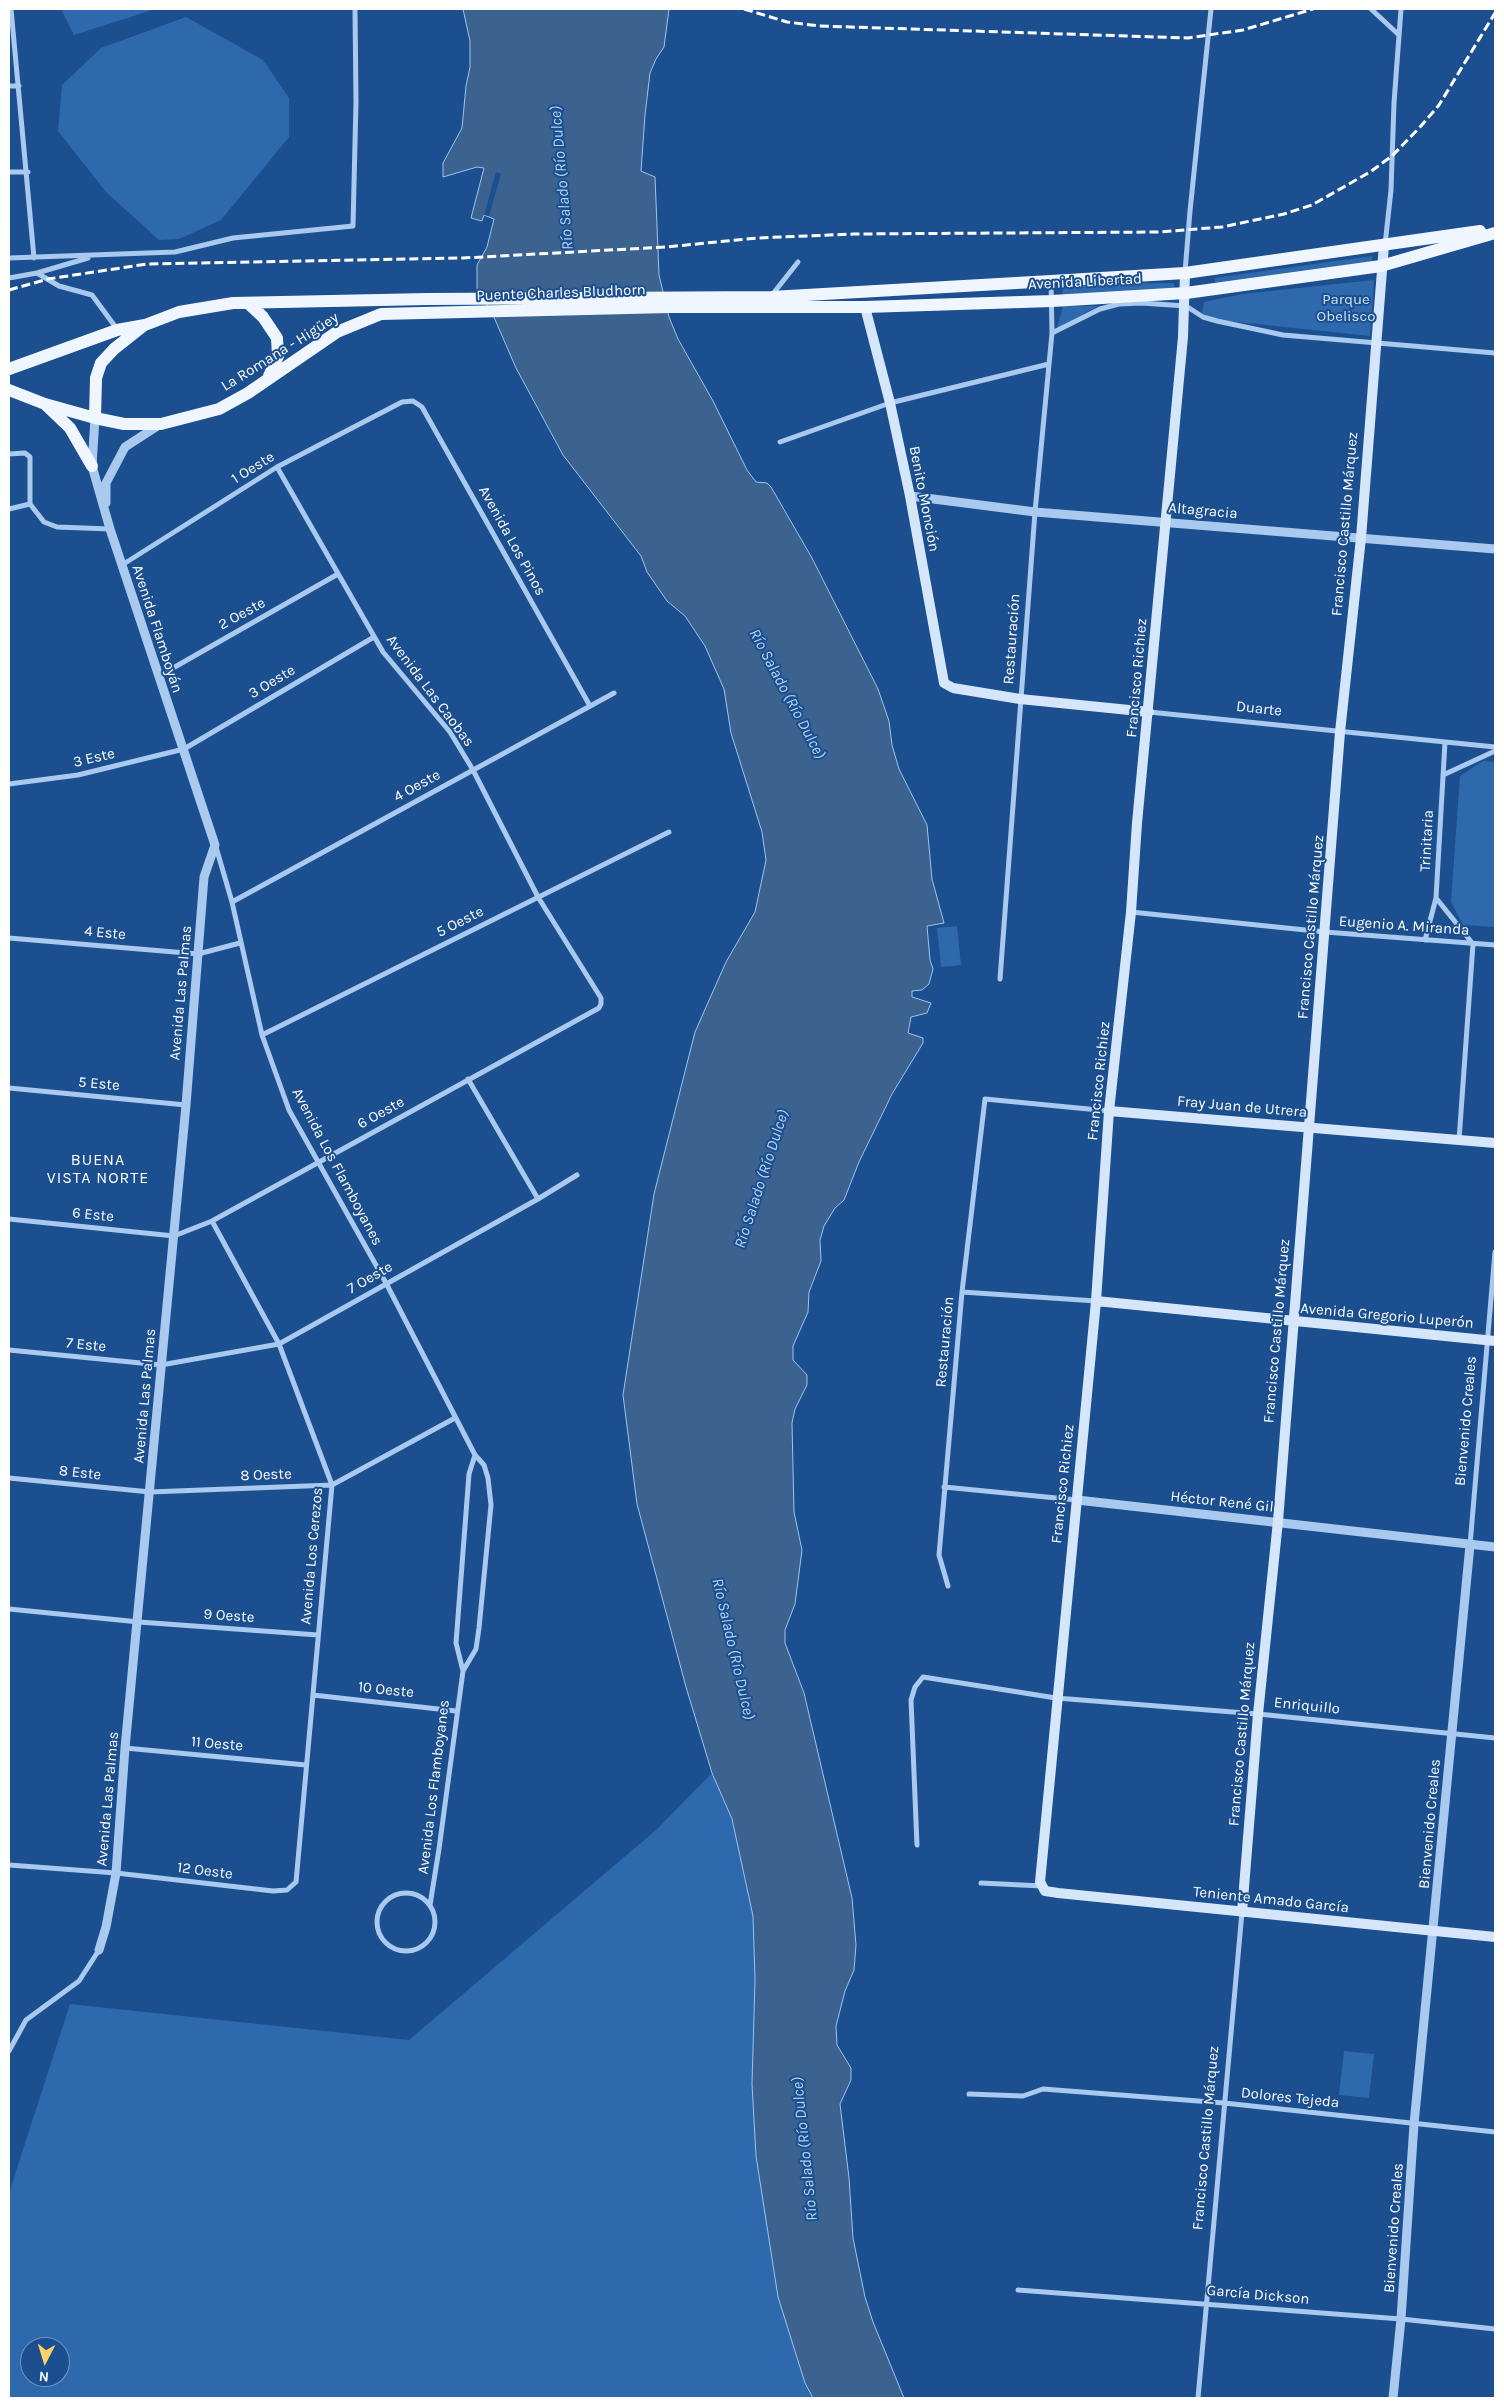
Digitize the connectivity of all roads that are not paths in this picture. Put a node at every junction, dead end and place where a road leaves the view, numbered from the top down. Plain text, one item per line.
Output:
1 (12, 9) edge
2 (355, 9) edge
3 (1211, 9) edge
4 (1371, 9) edge
5 (1401, 9) edge
6 (1399, 35) junction
7 (9, 86) edge
8 (19, 86) junction
9 (9, 172) edge
10 (28, 172) junction
11 (1495, 229) edge
12 (1495, 233) edge
13 (1384, 245) junction
14 (96, 256) junction
15 (9, 258) edge
16 (34, 258) junction
17 (798, 262) dead end
18 (1381, 266) junction
19 (37, 273) junction
20 (1185, 273) junction
21 (9, 278) edge
22 (1051, 282) junction
23 (1186, 292) junction
24 (771, 297) junction
25 (455, 299) joint
26 (1052, 301) junction
27 (668, 302) junction
28 (248, 304) junction
29 (865, 306) junction
30 (1186, 306) junction
31 (454, 313) joint
32 (145, 325) junction
33 (117, 330) junction
34 (1052, 333) junction
35 (1376, 342) junction
36 (1495, 353) edge
37 (1049, 364) junction
38 (9, 369) edge
39 (269, 376) junction
40 (9, 390) edge
41 (402, 402) joint
42 (890, 403) junction
43 (45, 404) junction
44 (95, 418) junction
45 (161, 424) junction
46 (780, 442) dead end
47 (9, 454) edge
48 (92, 466) junction
49 (277, 467) junction
50 (910, 496) junction
51 (30, 504) junction
52 (9, 509) edge
53 (1035, 512) junction
54 (106, 516) junction
55 (1166, 522) junction
56 (110, 530) junction
57 (1361, 538) junction
58 (1495, 549) edge
59 (122, 565) junction
60 (338, 574) junction
61 (374, 637) junction
62 (158, 676) junction
63 (958, 689) joint
64 (614, 693) dead end
65 (1020, 698) junction
66 (590, 706) junction
67 (1149, 712) junction
68 (1340, 732) junction
69 (1446, 742) junction
70 (1495, 747) edge
71 (184, 749) junction
72 (1495, 751) edge
73 (473, 770) junction
74 (1443, 775) junction
75 (9, 784) edge
76 (669, 832) dead end
77 (215, 845) junction
78 (538, 897) junction
79 (1436, 898) junction
80 (232, 902) junction
81 (1131, 912) junction
82 (1325, 932) junction
83 (9, 938) edge
84 (1425, 940) junction
85 (240, 943) junction
86 (1473, 944) junction
87 (1495, 945) edge
88 (198, 954) junction
89 (1000, 979) dead end
90 (599, 1008) joint
91 (262, 1035) junction
92 (468, 1079) junction
93 (9, 1088) edge
94 (985, 1099) joint
95 (186, 1105) junction
96 (1109, 1111) junction
97 (1308, 1128) junction
98 (1459, 1140) junction
99 (1495, 1143) edge
100 (317, 1162) junction
101 (577, 1175) dead end
102 (538, 1200) junction
103 (9, 1219) edge
104 (212, 1220) junction
105 (174, 1236) junction
106 (1495, 1252) edge
107 (386, 1282) junction
108 (962, 1292) junction
109 (1096, 1301) junction
110 (1292, 1322) junction
111 (1491, 1341) edge
112 (279, 1344) junction
113 (9, 1350) edge
114 (161, 1365) junction
115 (456, 1418) junction
116 (475, 1455) junction
117 (9, 1478) edge
118 (332, 1485) junction
119 (944, 1487) junction
120 (150, 1492) junction
121 (1077, 1500) junction
122 (1278, 1522) junction
123 (1470, 1545) junction
124 (1495, 1547) edge
125 (948, 1586) dead end
126 (9, 1609) edge
127 (139, 1622) junction
128 (318, 1635) junction
129 (463, 1671) junction
130 (313, 1695) junction
131 (1056, 1698) junction
132 (456, 1711) junction
133 (1258, 1714) junction
134 (1453, 1734) junction
135 (1495, 1738) edge
136 (125, 1748) junction
137 (306, 1765) junction
138 (916, 1845) dead end
139 (9, 1865) edge
140 (116, 1873) junction
141 (981, 1883) dead end
142 (291, 1888) joint
143 (1044, 1888) junction
144 (430, 1905) junction
145 (1242, 1912) junction
146 (1434, 1932) junction
147 (1495, 1937) edge
148 (99, 1950) joint
149 (9, 2052) edge
150 (969, 2094) dead end
151 (1224, 2103) junction
152 (1414, 2124) junction
153 (1495, 2132) edge
154 (1018, 2290) dead end
155 (1206, 2304) junction
156 (1402, 2320) junction
157 (1495, 2329) edge
158 (1198, 2398) edge
159 (1393, 2398) edge

1 - 8 street
2 - 14 street
3 - 20 street
4 - 6 street
5 - 6 street
6 - 13 street
7 - 8 street
8 - 10 street
9 - 10 street
10 - 16 street
11 - 13 main road, Avenida Libertad
12 - 18 main road, Avenida Libertad
13 - 18 main road, Francisco Castillo Márquez
13 - 20 main road, Avenida Libertad
14 - 16 street
14 - 19 street
15 - 16 street
17 - 24 street
18 - 23 main road, Avenida Libertad
18 - 35 main road, Francisco Castillo Márquez
19 - 21 street
19 - 33 street
20 - 22 main road, Avenida Libertad
20 - 23 main road, Francisco Richiez
22 - 24 main road, Avenida Libertad
22 - 26 street, Restauración
23 - 26 main road, Avenida Libertad
23 - 30 main road, Francisco Richiez
24 - 27 main road, Avenida Libertad
25 - 27 main road, Puente Charles Bludhorn
25 - 28 main road, La Romana - Higüey
26 - 29 main road, Avenida Libertad
26 - 34 street, Restauración
27 - 29 main road, Avenida Libertad
27 - 31 main road, Puente Charles Bludhorn
28 - 32 main road, La Romana - Higüey
28 - 39 main road
29 - 42 main road, Benito Monción
30 - 34 street
30 - 35 street
30 - 55 main road, Francisco Richiez
31 - 39 main road, La Romana - Higüey
32 - 33 main road, La Romana - Higüey
32 - 44 main road
33 - 38 main road, La Romana - Higüey
34 - 37 street, Restauración
35 - 36 street
35 - 57 main road, Francisco Castillo Márquez
37 - 42 street
37 - 53 street, Restauración
39 - 45 main road, La Romana - Higüey
40 - 43 main road, La Romana - Higüey
41 - 49 street, 1 Oeste
41 - 66 street, Avenida Los Pinos
42 - 46 street
42 - 50 main road, Benito Monción
43 - 44 main road, La Romana - Higüey
43 - 48 main road
44 - 45 main road, La Romana - Higüey
44 - 48 street, Avenida Flamboyán
45 - 54 street
47 - 51 street
48 - 54 street, Avenida Flamboyán
49 - 59 street, 1 Oeste
49 - 60 street, Avenida Las Caobas
50 - 53 street, Altagracia
50 - 63 main road, Benito Monción
51 - 52 street
51 - 56 street
53 - 55 street, Altagracia
53 - 65 street, Restauración
54 - 56 street, Avenida Flamboyán
55 - 57 street, Altagracia
55 - 67 main road, Francisco Richiez
56 - 59 street, Avenida Flamboyán
57 - 58 street, Altagracia
57 - 68 main road, Francisco Castillo Márquez
59 - 62 street, Avenida Flamboyán
60 - 61 street, Avenida Las Caobas
60 - 62 street, 2 Oeste
61 - 71 street, 3 Oeste
61 - 73 street, Avenida Las Caobas
62 - 71 street, Avenida Flamboyán
63 - 65 main road, Duarte
64 - 66 street, 4 Oeste
65 - 67 main road, Duarte
65 - 89 street, Restauración
66 - 73 street, 4 Oeste
67 - 68 street, Duarte
67 - 81 main road, Francisco Richiez
68 - 69 street, Duarte
68 - 82 main road, Francisco Castillo Márquez
69 - 70 street, Duarte
69 - 74 street, Trinitaria
71 - 75 street, 3 Este
71 - 77 street, Avenida Flamboyán
72 - 74 street
73 - 78 street, Avenida Las Caobas
73 - 80 street, 4 Oeste
74 - 79 street, Trinitaria
76 - 78 street, 5 Oeste
77 - 80 street, Avenida Los Flamboyanes
77 - 88 street, Avenida Las Palmas
78 - 90 street, Avenida Las Caobas
78 - 91 street, 5 Oeste
79 - 84 street, Trinitaria
79 - 86 street
80 - 85 street, Avenida Los Flamboyanes
81 - 82 street, Eugenio A. Miranda
81 - 96 main road, Francisco Richiez
82 - 84 street, Eugenio A. Miranda
82 - 97 main road, Francisco Castillo Márquez
83 - 88 street, 4 Este
84 - 86 street, Eugenio A. Miranda
85 - 88 street, 4 Este
85 - 91 street, Avenida Los Flamboyanes
86 - 87 street, Eugenio A. Miranda
86 - 98 street
88 - 95 street, Avenida Las Palmas
90 - 92 street, 6 Oeste
91 - 100 street, Avenida Los Flamboyanes
92 - 100 street, 6 Oeste
92 - 102 street
93 - 95 street, 5 Este
94 - 96 street, Fray Juan de Utrera
94 - 108 street, Restauración
95 - 105 street, Avenida Las Palmas
96 - 97 main road, Fray Juan de Utrera
96 - 109 main road, Francisco Richiez
97 - 98 main road, Fray Juan de Utrera
97 - 110 main road, Francisco Castillo Márquez
98 - 99 main road, Fray Juan de Utrera
100 - 104 street, 6 Oeste
100 - 107 street, Avenida Los Flamboyanes
101 - 102 street, 7 Oeste
102 - 107 street, 7 Oeste
103 - 105 street, 6 Este
104 - 105 street, 6 Oeste
104 - 112 street, Avenida Los Cerezos
105 - 114 street, Avenida Las Palmas
106 - 111 street, Bienvenido Creales
107 - 112 street, 7 Oeste
107 - 115 street, Avenida Los Flamboyanes
108 - 109 street
108 - 119 street, Restauración
109 - 110 main road, Avenida Gregorio Luperón
109 - 121 main road, Francisco Richiez
110 - 111 main road, Avenida Gregorio Luperón
110 - 122 main road, Francisco Castillo Márquez
111 - 123 street, Bienvenido Creales
112 - 114 street, 7 Oeste
112 - 118 street, Avenida Los Cerezos
113 - 114 street, 7 Este
114 - 120 street, Avenida Las Palmas
115 - 116 street, Avenida Los Flamboyanes
115 - 118 street, 8 Oeste
116 - 129 street, Avenida Los Flamboyanes
116 - 129 street, Avenida Los Flamboyanes
117 - 120 street, 8 Este
118 - 120 street, 8 Oeste
118 - 128 street, Avenida Los Cerezos
119 - 121 street, Héctor René Gil
119 - 125 street, Restauración
120 - 127 street, Avenida Las Palmas
121 - 122 street, Héctor René Gil
121 - 131 main road, Francisco Richiez
122 - 123 street, Héctor René Gil
122 - 133 main road, Francisco Castillo Márquez
123 - 124 street, Héctor René Gil
123 - 134 street, Bienvenido Creales
126 - 127 street, 9 Oeste
127 - 128 street, 9 Oeste
127 - 136 street, Avenida Las Palmas
128 - 130 street, Avenida Los Cerezos
129 - 132 street, Avenida Los Flamboyanes
130 - 132 street, 10 Oeste
130 - 137 street, Avenida Los Cerezos
131 - 133 street, Enriquillo
131 - 138 street, Enriquillo
131 - 143 main road, Francisco Richiez
132 - 144 street, Avenida Los Flamboyanes
133 - 134 street, Enriquillo
133 - 145 main road, Francisco Castillo Márquez
134 - 135 street, Enriquillo
134 - 146 street, Bienvenido Creales
136 - 137 street, 11 Oeste
136 - 140 street, Avenida Las Palmas
137 - 142 street, Avenida Los Cerezos
139 - 140 street, 12 Oeste
140 - 142 street, 12 Oeste
140 - 148 street, Avenida Las Palmas
141 - 143 street
143 - 145 main road, Teniente Amado García
144 - 144 street
145 - 146 main road, Teniente Amado García
145 - 151 street, Francisco Castillo Márquez
146 - 147 main road, Teniente Amado García
146 - 152 street, Bienvenido Creales
148 - 149 street
150 - 151 street, Dolores Tejeda
151 - 152 street, Dolores Tejeda
151 - 155 street, Francisco Castillo Márquez
152 - 153 street, Dolores Tejeda
152 - 156 street, Bienvenido Creales
154 - 155 street, García Dickson
155 - 156 street, García Dickson
155 - 158 street, Francisco Castillo Márquez
156 - 157 street, García Dickson
156 - 159 street, Bienvenido Creales

